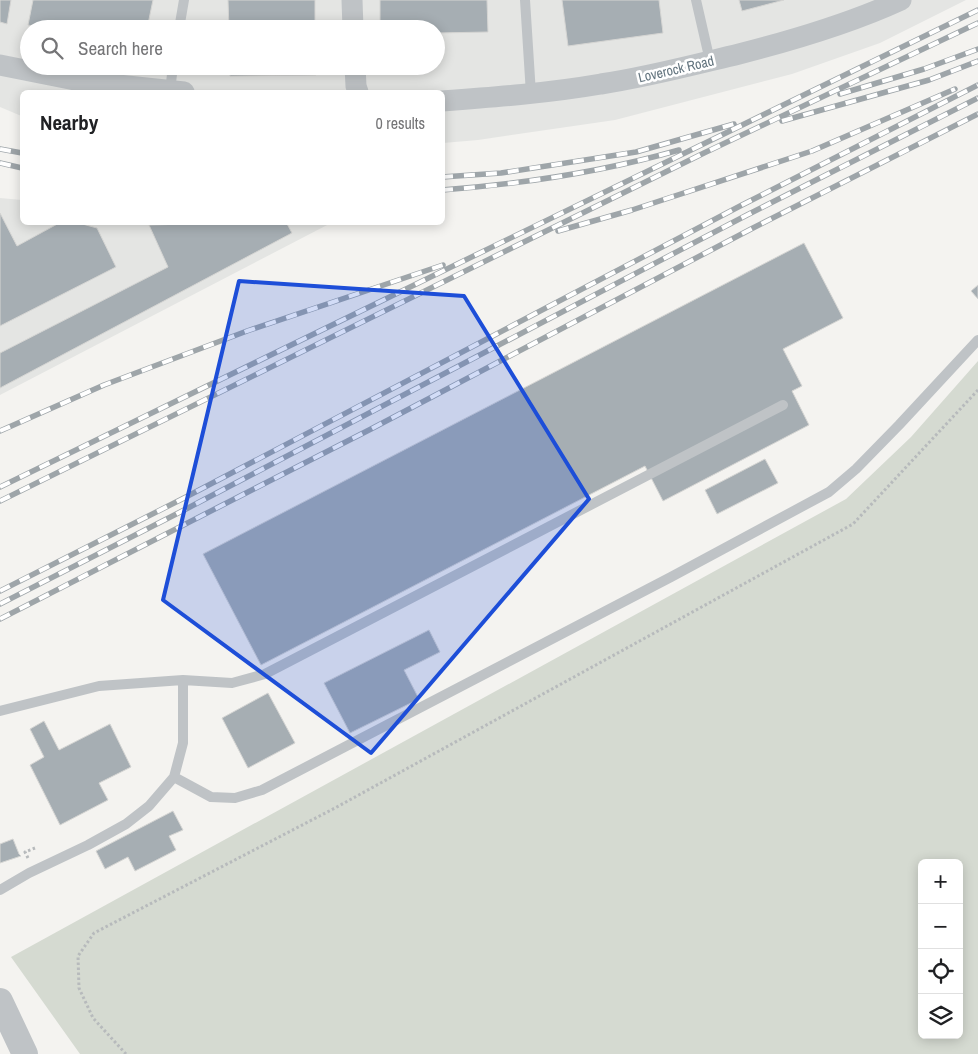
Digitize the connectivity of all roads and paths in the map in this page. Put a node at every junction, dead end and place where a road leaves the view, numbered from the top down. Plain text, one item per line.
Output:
1 (184, 0) edge
2 (352, 0) edge
3 (525, 0) edge
4 (696, 0) edge
5 (896, 1) edge
6 (181, 20) edge
7 (353, 20) edge
8 (710, 61) junction
9 (0, 65) edge
10 (20, 69) edge
11 (50, 75) edge
12 (175, 75) edge
13 (355, 75) edge
14 (159, 90) edge
15 (177, 90) edge
16 (357, 90) edge
17 (531, 94) junction
18 (445, 101) edge
19 (978, 340) edge
20 (978, 390) edge
21 (783, 405) dead end
22 (182, 680) junction
23 (0, 711) edge
24 (174, 777) junction
25 (35, 848) dead end
26 (23, 861) dead end
27 (0, 890) edge
28 (0, 1001) edge
29 (25, 1054) edge
30 (126, 1054) edge

1 - 6 lane
2 - 7 street
3 - 17 lane
4 - 8 lane
5 - 8 street, Loverock Road
8 - 17 street, Loverock Road
9 - 10 street
11 - 14 street
12 - 15 lane
13 - 16 street
17 - 18 street, Loverock Road
19 - 24 lane
20 - 30 path
21 - 22 lane
22 - 23 lane
22 - 24 lane
24 - 27 lane
25 - 26 path
28 - 29 street

